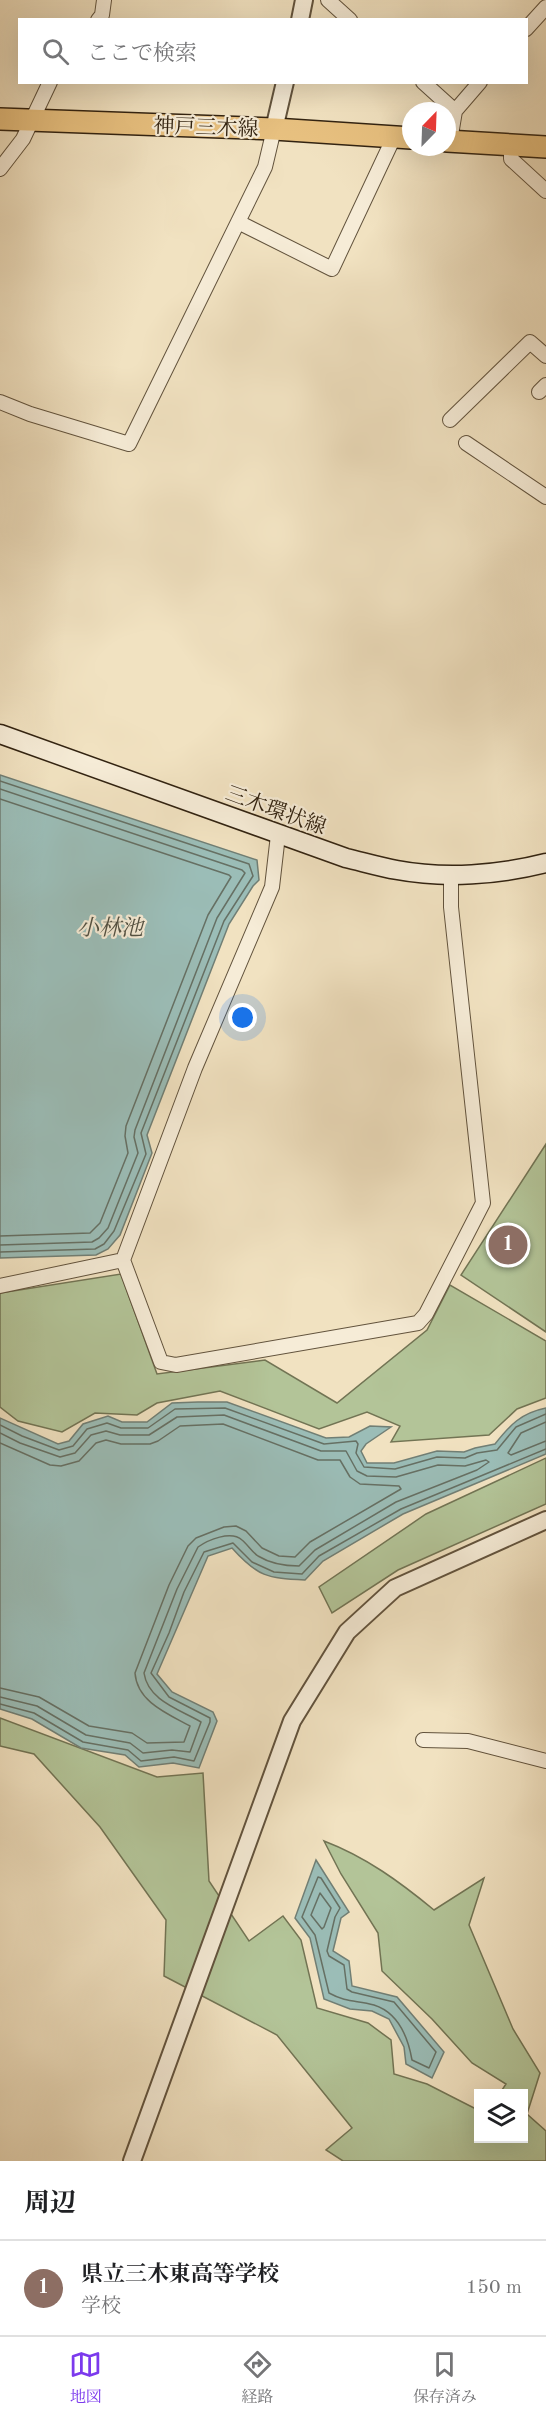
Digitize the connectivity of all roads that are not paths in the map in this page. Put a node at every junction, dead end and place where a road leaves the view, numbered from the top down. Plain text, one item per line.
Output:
1 (104, 0) edge
2 (304, 0) edge
3 (328, 0) edge
4 (546, 7) edge
5 (100, 18) edge
6 (300, 18) edge
7 (348, 18) edge
8 (528, 27) edge
9 (49, 84) edge
10 (285, 84) edge
11 (425, 84) edge
12 (478, 84) edge
13 (445, 102) edge
14 (456, 110) edge
15 (0, 119) edge
16 (30, 121) junction
17 (274, 129) junction
18 (402, 137) edge
19 (402, 139) edge
20 (456, 141) edge
21 (511, 145) junction
22 (546, 147) edge
23 (0, 169) edge
24 (546, 191) edge
25 (238, 222) junction
26 (546, 356) edge
27 (0, 402) edge
28 (450, 420) dead end
29 (466, 443) dead end
30 (546, 497) edge
31 (0, 734) edge
32 (278, 835) junction
33 (546, 862) edge
34 (451, 874) junction
35 (123, 1260) junction
36 (0, 1286) edge
37 (546, 1520) edge
38 (423, 1740) dead end
39 (546, 1761) edge
40 (132, 2161) edge

1 - 5 street
2 - 6 street
3 - 7 street
4 - 8 street
9 - 16 street
10 - 17 street
11 - 13 street
12 - 14 street
15 - 16 main road, 神戸三木線
16 - 17 main road, 神戸三木線
16 - 23 street
17 - 18 main road, 神戸三木線
17 - 25 street
19 - 25 street
20 - 21 main road
21 - 22 main road
21 - 24 street
25 - 27 street
26 - 28 street
29 - 30 street
31 - 32 main road, 三木環状線
32 - 34 main road, 三木環状線
32 - 35 street
33 - 34 main road, 三木環状線
34 - 35 street
35 - 36 street
37 - 40 street
38 - 39 street

